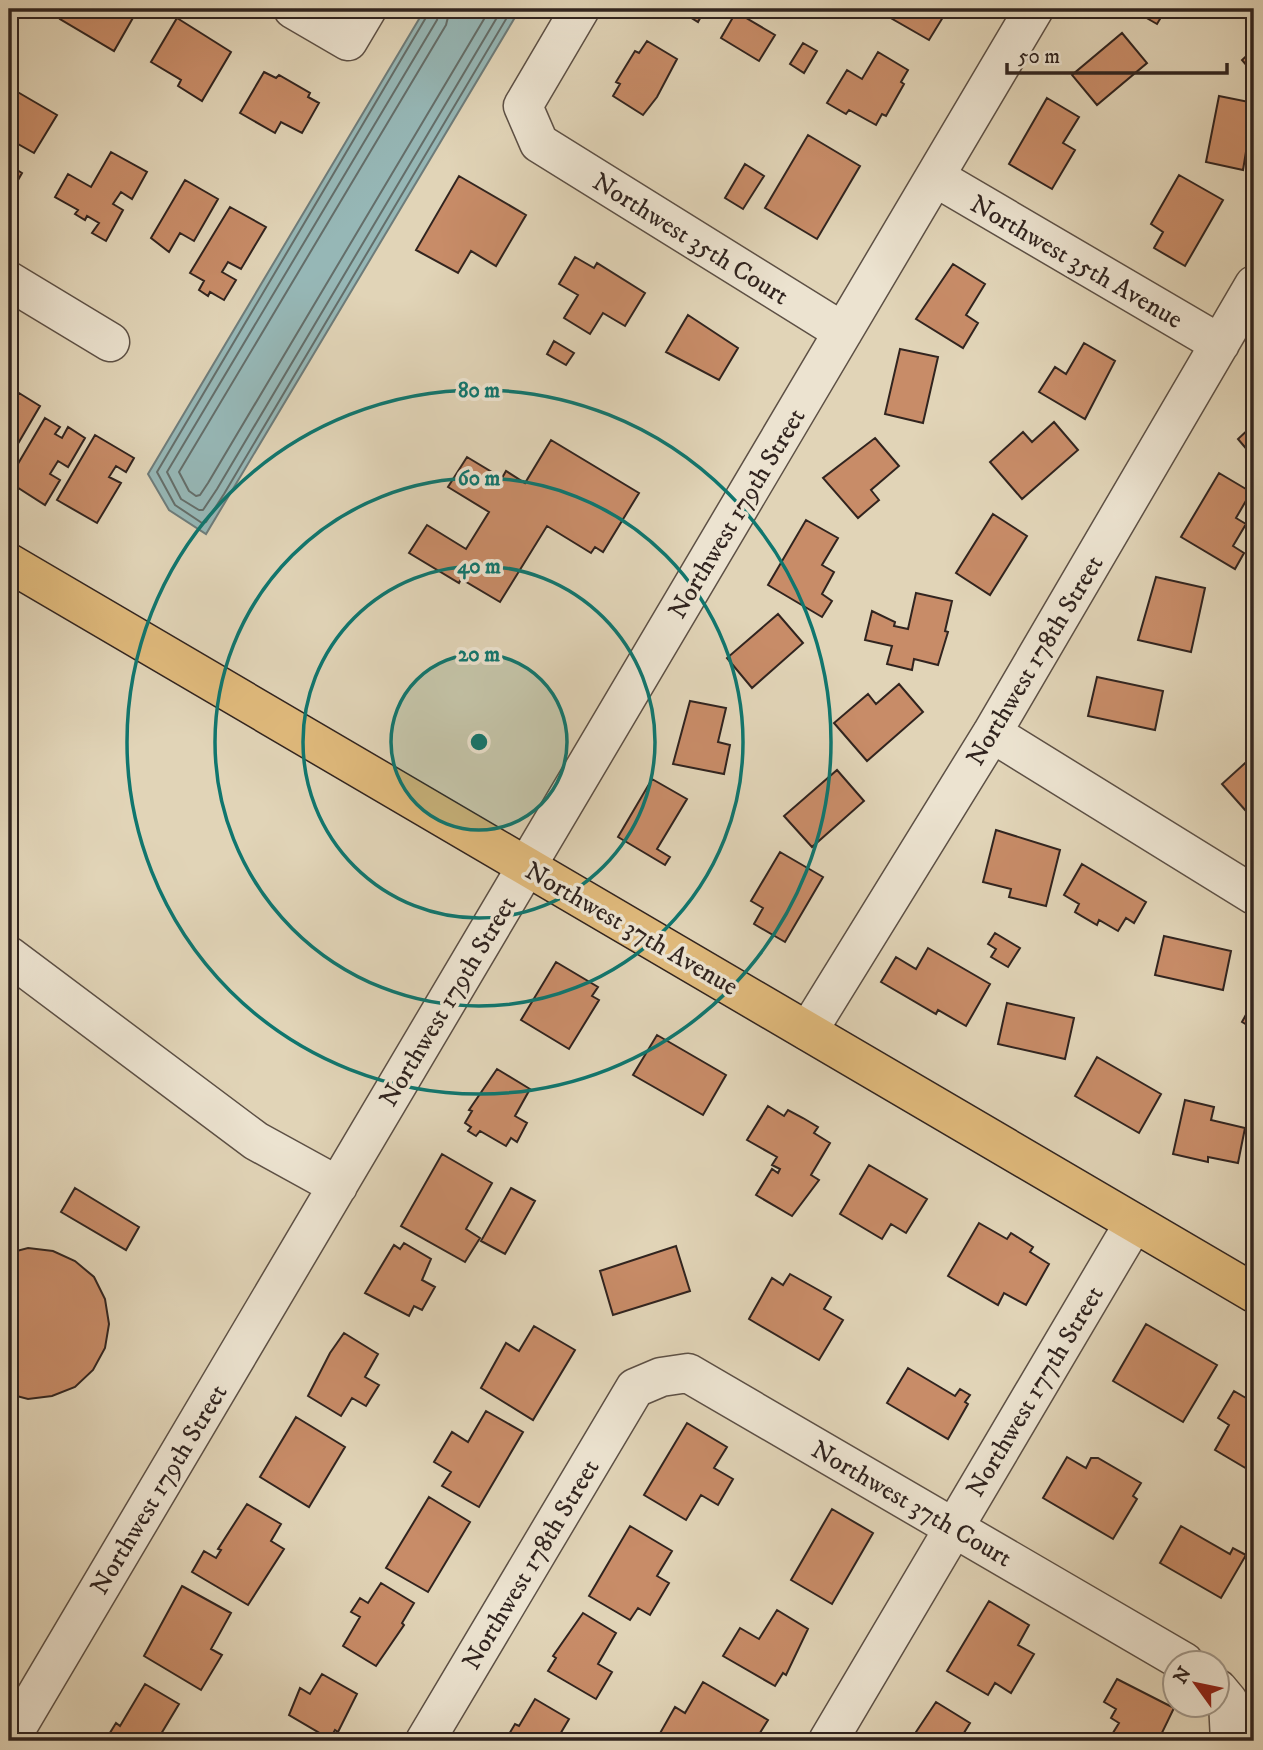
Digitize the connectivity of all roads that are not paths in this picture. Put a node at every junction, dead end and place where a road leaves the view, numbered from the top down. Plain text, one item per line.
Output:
1 (293, 9) edge
2 (367, 9) edge
3 (580, 9) edge
4 (1034, 9) edge
5 (935, 177) junction
6 (9, 281) edge
7 (1254, 285) edge
8 (843, 332) junction
9 (110, 342) dead end
10 (1220, 344) junction
11 (9, 563) edge
12 (992, 733) junction
13 (527, 866) junction
14 (1254, 895) edge
15 (9, 956) edge
16 (808, 1031) junction
17 (338, 1186) junction
18 (1135, 1223) junction
19 (1254, 1293) edge
20 (635, 1388) joint
21 (954, 1527) junction
22 (1162, 1649) edge
23 (1229, 1718) edge
24 (1231, 1740) edge
25 (9, 1741) edge
26 (425, 1741) edge
27 (828, 1741) edge

1 - 2 street
3 - 8 street, Northwest 35th Court
4 - 5 street, Northwest 179th Street
5 - 8 street, Northwest 179th Street
5 - 10 street, Northwest 35th Avenue
6 - 9 street
7 - 10 street, Northwest 178th Street
8 - 13 street, Northwest 179th Street
10 - 12 street, Northwest 178th Street
11 - 13 main road, Northwest 37th Avenue
12 - 14 street
12 - 16 street, Northwest 178th Street
13 - 16 main road, Northwest 37th Avenue
13 - 17 street, Northwest 179th Street
15 - 17 street
16 - 18 main road, Northwest 37th Avenue
17 - 25 street, Northwest 179th Street
18 - 19 main road, Northwest 37th Avenue
18 - 21 street, Northwest 177th Street
20 - 21 street, Northwest 37th Court
20 - 26 street, Northwest 178th Street
21 - 22 street, Northwest 37th Court
21 - 27 street, Northwest 177th Street
23 - 24 street

